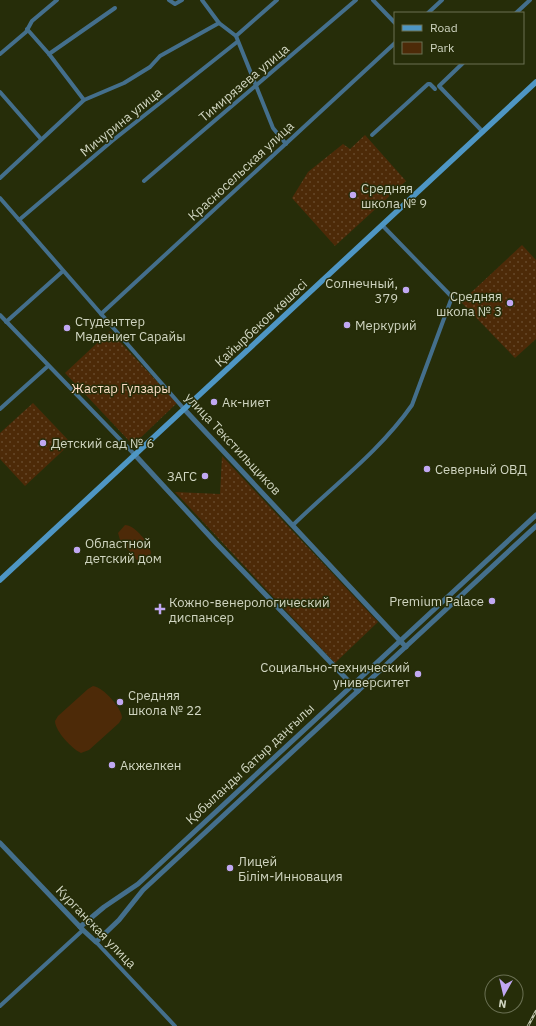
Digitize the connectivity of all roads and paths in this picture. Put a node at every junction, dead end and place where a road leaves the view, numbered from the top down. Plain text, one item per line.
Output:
1 (57, 0) edge
2 (169, 0) edge
3 (182, 0) edge
4 (202, 0) edge
5 (277, 0) edge
6 (356, 0) edge
7 (373, 0) edge
8 (442, 0) edge
9 (530, 0) edge
10 (115, 8) dead end
11 (429, 12) edge
12 (517, 12) edge
13 (394, 22) edge
14 (219, 23) junction
15 (27, 29) junction
16 (236, 36) junction
17 (237, 42) junction
18 (394, 44) edge
19 (0, 54) edge
20 (49, 54) junction
21 (462, 64) edge
22 (536, 82) edge
23 (256, 85) junction
24 (437, 88) junction
25 (0, 92) edge
26 (84, 100) junction
27 (483, 132) junction
28 (372, 135) dead end
29 (41, 139) junction
30 (286, 144) junction
31 (0, 178) edge
32 (144, 181) dead end
33 (0, 198) edge
34 (19, 220) junction
35 (382, 225) junction
36 (63, 271) junction
37 (101, 314) junction
38 (0, 315) edge
39 (6, 322) junction
40 (48, 366) junction
41 (1, 407) edge
42 (184, 409) junction
43 (135, 455) junction
44 (536, 515) edge
45 (293, 525) junction
46 (536, 526) edge
47 (0, 580) edge
48 (400, 640) junction
49 (406, 647) junction
50 (352, 685) junction
51 (358, 691) junction
52 (0, 843) edge
53 (82, 929) junction
54 (96, 942) junction
55 (0, 1006) edge
56 (175, 1026) edge

1 - 15 street
2 - 3 street
4 - 14 street
5 - 16 street
6 - 23 street, Тимирязева улица
7 - 13 street
8 - 11 street
9 - 12 street
10 - 20 street
14 - 16 street
14 - 26 street
15 - 19 street
15 - 20 street
16 - 17 street
17 - 23 street
17 - 34 street, Мичурина улица
18 - 30 street, Красносельская улица
20 - 26 street
21 - 24 street
22 - 27 main road, Қайырбеков көшесі
23 - 30 street
23 - 32 street, Тимирязева улица
24 - 27 street
24 - 28 street
25 - 29 street
26 - 29 street
27 - 35 main road, Қайырбеков көшесі
29 - 31 street
30 - 37 street, Красносельская улица
33 - 34 street, улица Текстильщиков
34 - 36 street, улица Текстильщиков
35 - 42 main road, Қайырбеков көшесі
35 - 45 street
36 - 37 street, улица Текстильщиков
36 - 39 street
37 - 42 street, улица Текстильщиков
38 - 39 street
39 - 40 street
40 - 41 street
40 - 43 street
42 - 43 main road, Қайырбеков көшесі
42 - 45 street, улица Текстильщиков
43 - 47 main road, Қайырбеков көшесі
43 - 50 street
44 - 48 street, Қобыланды батыр даңғылы
45 - 48 street, улица Текстильщиков
46 - 49 street, Қобыланды батыр даңғылы
48 - 49 street, улица Текстильщиков
48 - 50 street, Қобыланды батыр даңғылы
49 - 51 street, Қобыланды батыр даңғылы
50 - 51 street
50 - 53 street, Қобыланды батыр даңғылы
51 - 54 street, Қобыланды батыр даңғылы
52 - 53 street, Курганская улица
53 - 54 street, Курганская улица
53 - 55 street, Қобыланды батыр даңғылы
54 - 56 street, Курганская улица

